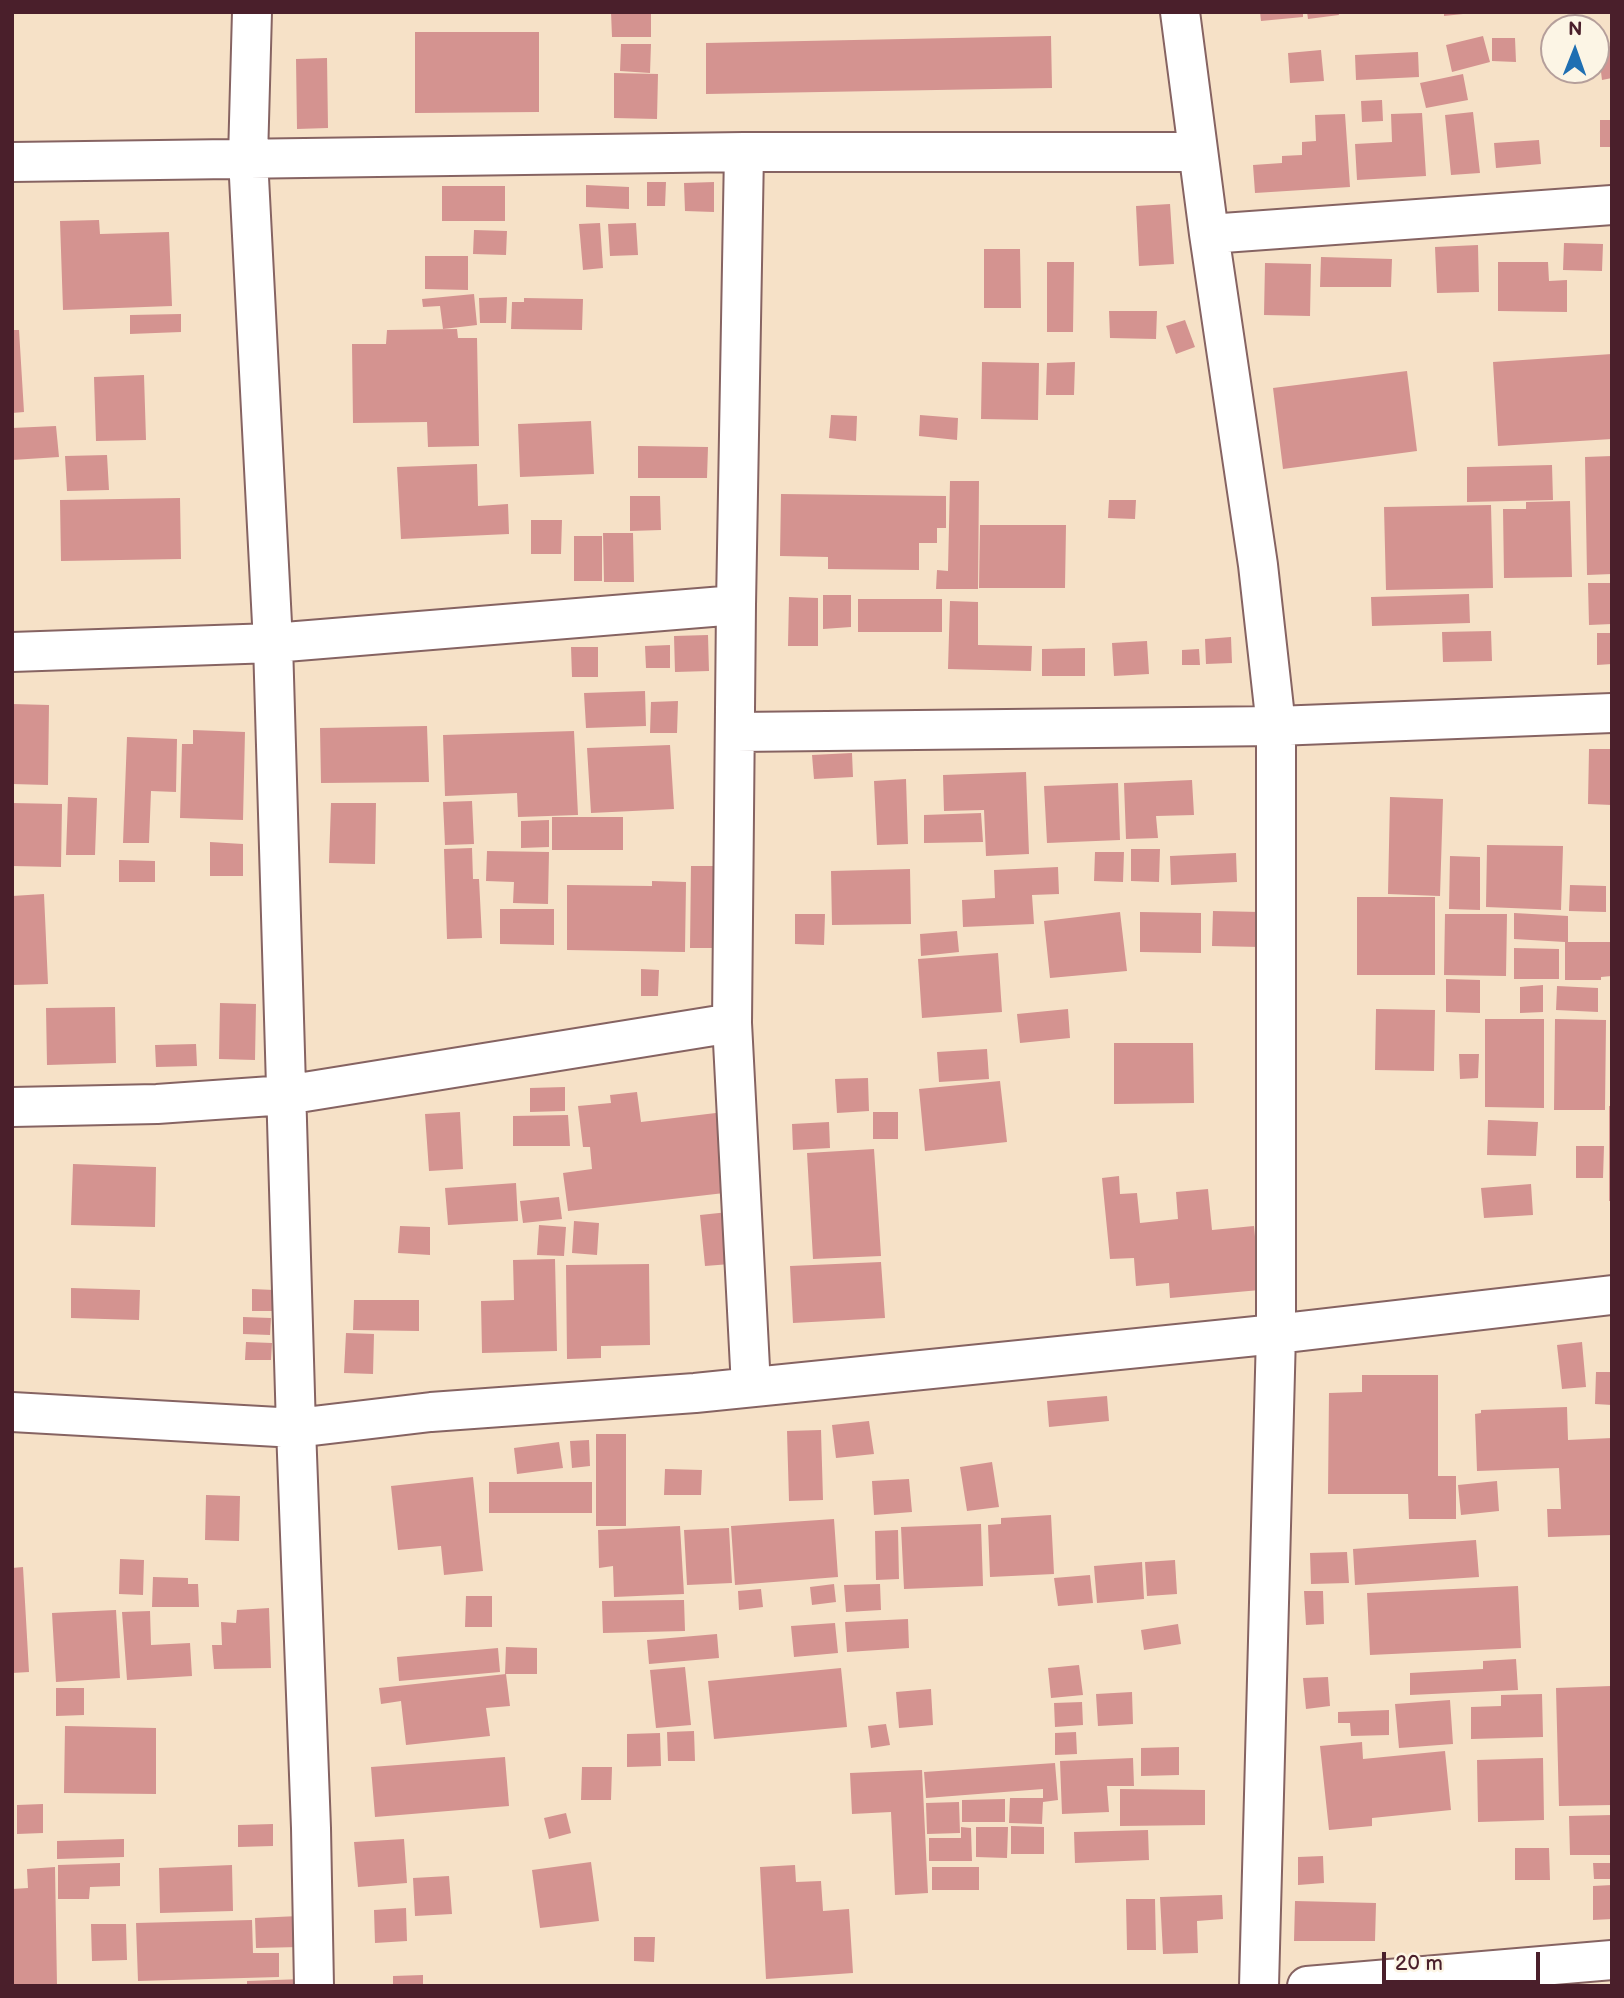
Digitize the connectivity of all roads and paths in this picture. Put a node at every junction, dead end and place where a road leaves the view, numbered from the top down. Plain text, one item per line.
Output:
1 (252, 12) edge
2 (1180, 12) edge
3 (744, 152) junction
4 (1198, 152) junction
5 (248, 158) junction
6 (12, 162) edge
7 (1612, 205) edge
8 (1209, 234) junction
9 (736, 605) junction
10 (273, 643) junction
11 (12, 652) edge
12 (1612, 712) edge
13 (1276, 726) junction
14 (737, 732) junction
15 (732, 1023) junction
16 (286, 1095) junction
17 (12, 1107) edge
18 (1612, 1295) edge
19 (1276, 1334) junction
20 (751, 1387) junction
21 (12, 1412) edge
22 (296, 1428) junction
23 (1612, 1960) edge
24 (314, 1986) edge
25 (1259, 1986) edge
26 (1307, 1986) edge

1 - 5 street
2 - 4 street
3 - 4 street
3 - 5 street
3 - 9 street
4 - 8 street
5 - 6 street
5 - 10 street
7 - 8 street
8 - 13 street
9 - 10 street
9 - 14 street
10 - 11 street
10 - 16 street
12 - 13 street
13 - 14 street
13 - 19 street
14 - 15 street
15 - 16 street
15 - 20 street
16 - 17 street
16 - 22 street
18 - 19 street
19 - 20 street
19 - 25 street
20 - 22 street
21 - 22 street
22 - 24 street
23 - 26 street

